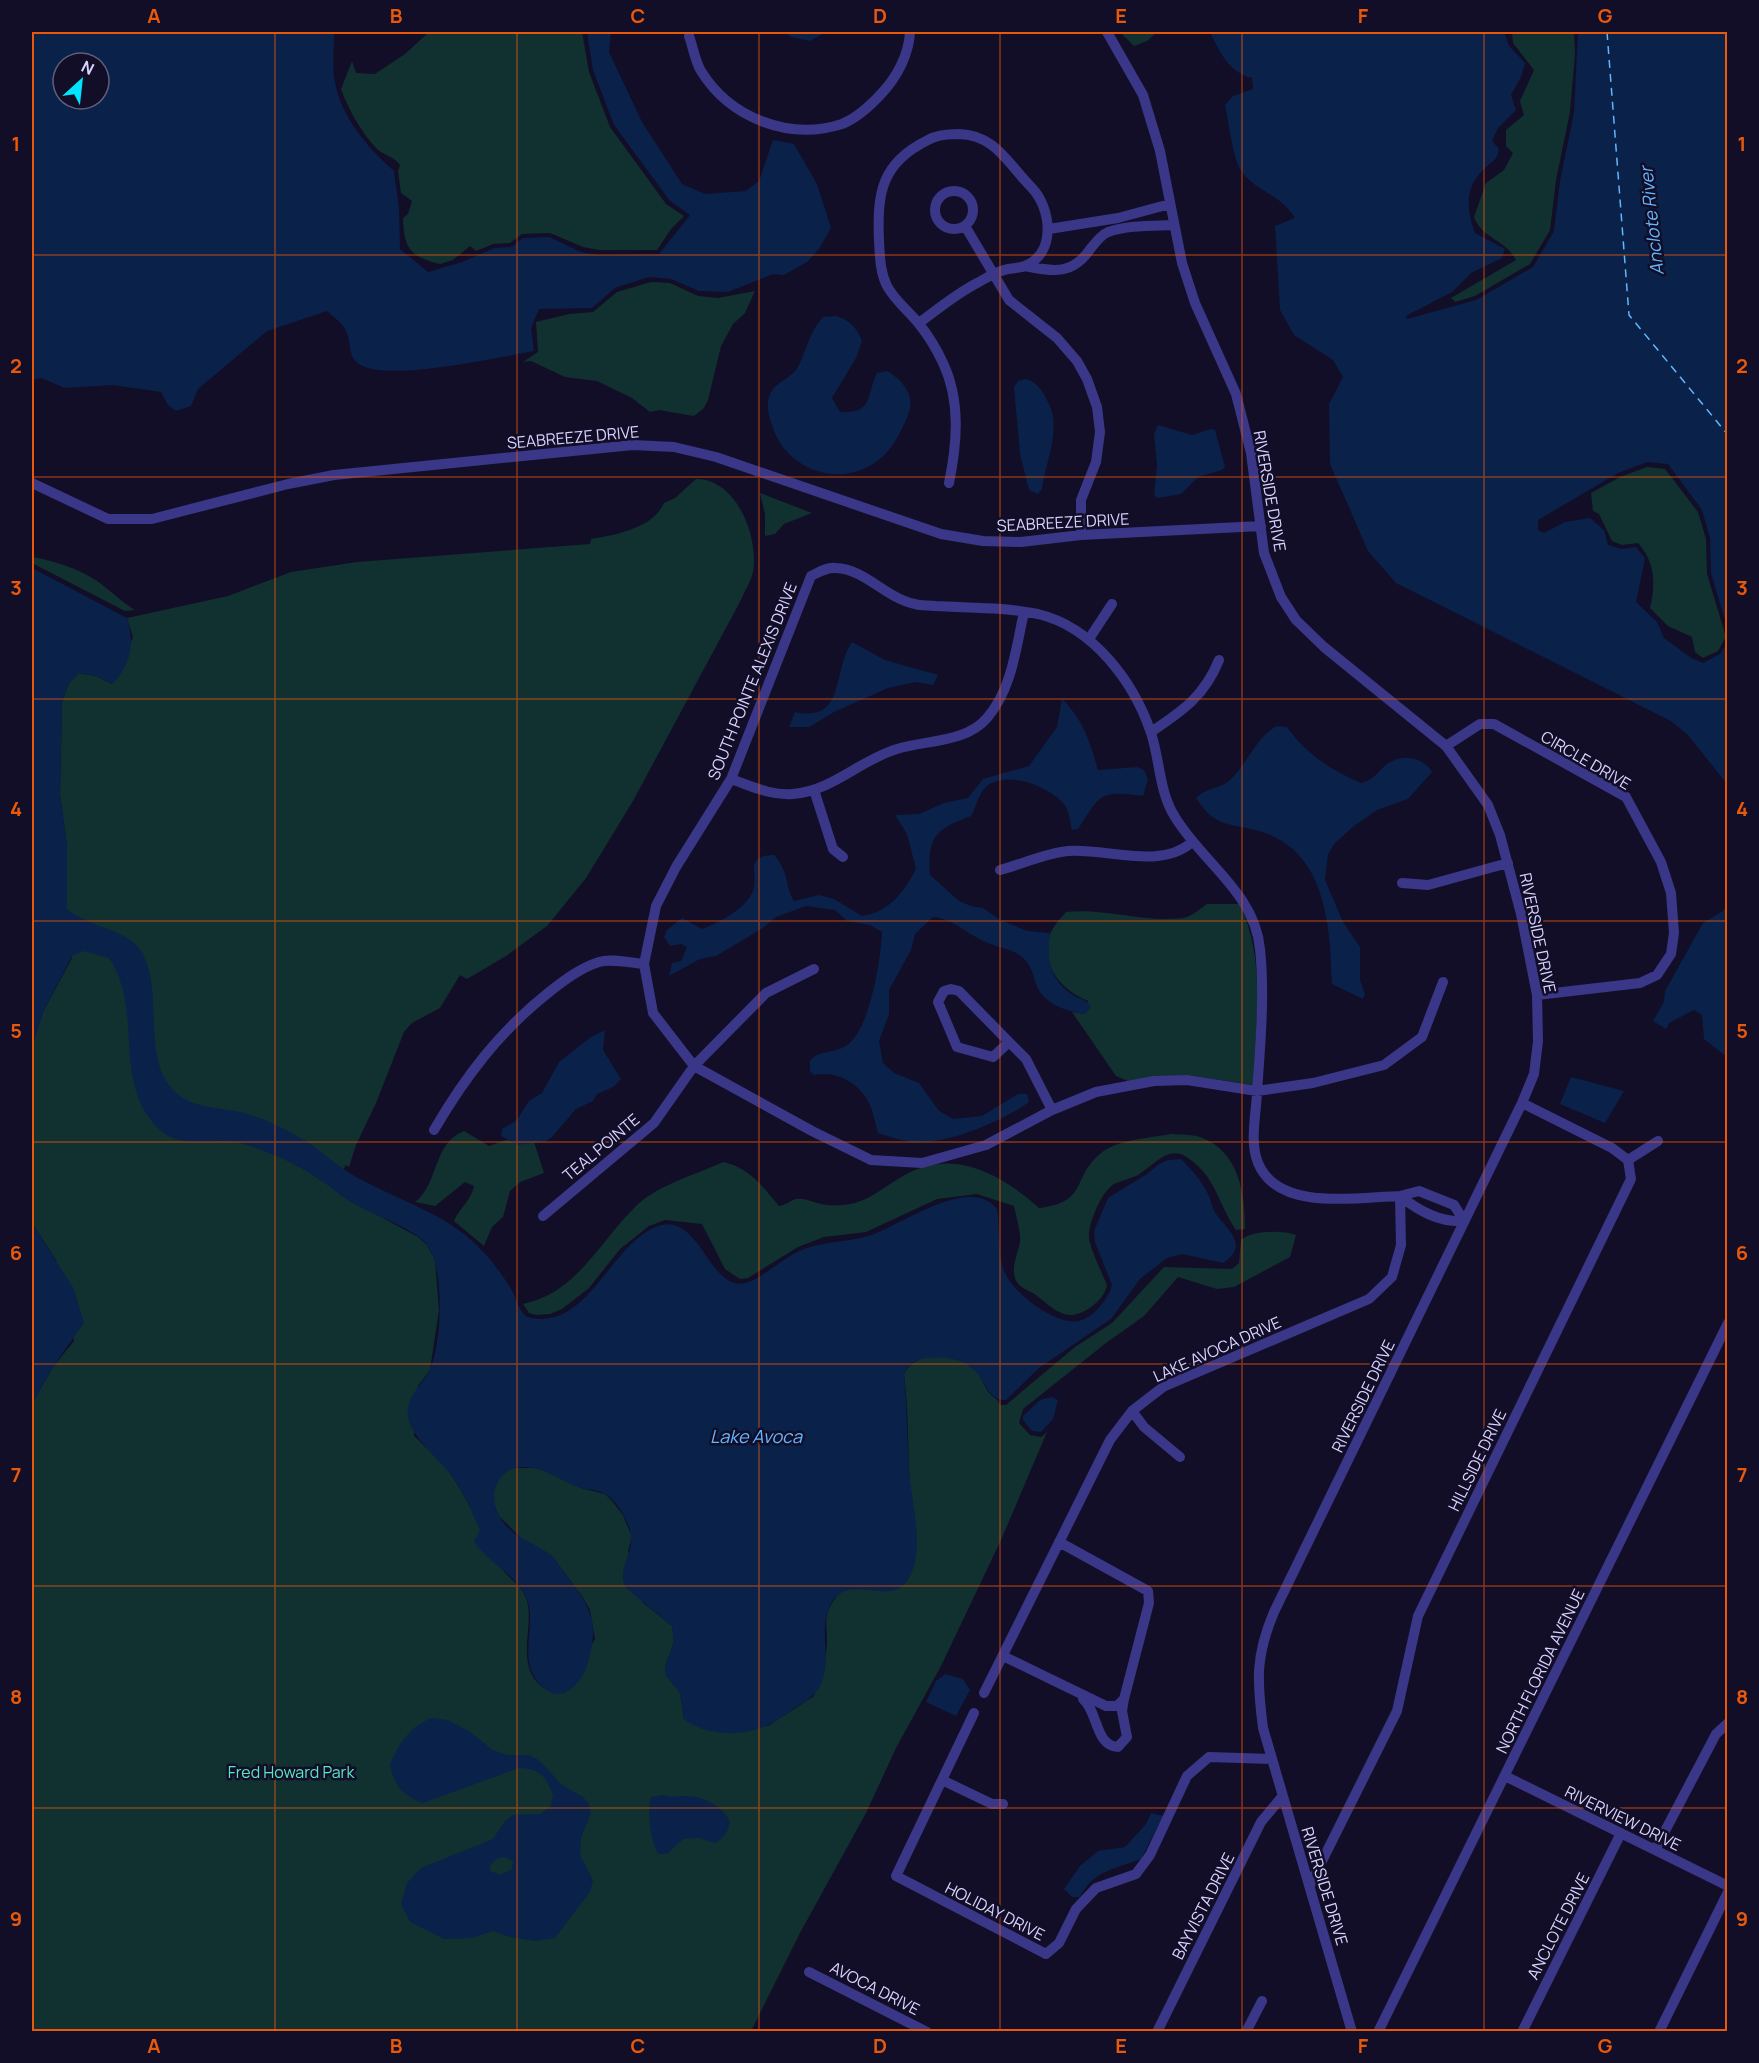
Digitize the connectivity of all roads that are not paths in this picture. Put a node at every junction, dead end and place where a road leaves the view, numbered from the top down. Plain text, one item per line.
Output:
1 (910, 32) edge
2 (1107, 32) edge
3 (689, 36) dead end
4 (1170, 204) junction
5 (1174, 225) junction
6 (965, 226) dead end
7 (1049, 229) junction
8 (1025, 266) junction
9 (992, 274) junction
10 (919, 323) junction
11 (32, 483) edge
12 (950, 483) dead end
13 (1261, 526) junction
14 (1081, 535) junction
15 (1112, 604) dead end
16 (1024, 612) junction
17 (1089, 639) junction
18 (1219, 660) dead end
19 (1151, 732) junction
20 (1446, 746) junction
21 (731, 779) junction
22 (814, 790) junction
23 (1191, 843) junction
24 (843, 857) dead end
25 (1508, 863) junction
26 (1000, 870) dead end
27 (1402, 883) dead end
28 (644, 964) junction
29 (814, 969) dead end
30 (1443, 982) dead end
31 (1537, 994) junction
32 (1010, 1042) junction
33 (694, 1066) junction
34 (1257, 1091) junction
35 (1522, 1103) junction
36 (1052, 1110) junction
37 (434, 1130) dead end
38 (1658, 1141) dead end
39 (1628, 1160) junction
40 (1400, 1196) junction
41 (543, 1216) dead end
42 (1464, 1221) junction
43 (1728, 1323) edge
44 (1132, 1411) junction
45 (1180, 1457) dead end
46 (1059, 1542) junction
47 (1003, 1656) junction
48 (1071, 1689) junction
49 (984, 1693) dead end
50 (1124, 1699) junction
51 (974, 1713) dead end
52 (1728, 1723) edge
53 (1271, 1759) junction
54 (1505, 1776) junction
55 (942, 1780) junction
56 (1281, 1798) junction
57 (1003, 1804) dead end
58 (1621, 1833) junction
59 (1654, 1850) junction
60 (1310, 1885) junction
61 (1728, 1886) edge
62 (1728, 1892) edge
63 (809, 1972) dead end
64 (1262, 2001) dead end
65 (927, 2031) edge
66 (1157, 2031) edge
67 (1246, 2031) edge
68 (1352, 2031) edge
69 (1378, 2031) edge
70 (1522, 2031) edge
71 (1659, 2031) edge

1 - 3 street
2 - 4 street, RIVERSIDE DRIVE
4 - 5 street, RIVERSIDE DRIVE
4 - 7 street
5 - 8 street
5 - 13 street, RIVERSIDE DRIVE
6 - 9 street
7 - 8 street
7 - 10 street
8 - 9 street
9 - 10 street
9 - 14 street
10 - 12 street
11 - 14 street, SEABREEZE DRIVE
13 - 14 street, SEABREEZE DRIVE
13 - 20 street, RIVERSIDE DRIVE
15 - 17 street
16 - 17 street, SOUTH POINTE ALEXIS DRIVE
16 - 21 street, SOUTH POINTE ALEXIS DRIVE
16 - 22 street
17 - 19 street, SOUTH POINTE ALEXIS DRIVE
18 - 19 street
19 - 23 street, SOUTH POINTE ALEXIS DRIVE
20 - 25 street, RIVERSIDE DRIVE
20 - 31 street, CIRCLE DRIVE
21 - 22 street
21 - 28 street, SOUTH POINTE ALEXIS DRIVE
22 - 24 street
23 - 26 street
23 - 34 street, SOUTH POINTE ALEXIS DRIVE
25 - 27 street
25 - 31 street, RIVERSIDE DRIVE
28 - 33 street, SOUTH POINTE ALEXIS DRIVE
28 - 37 street
29 - 33 street, TEAL POINTE
30 - 34 street
31 - 35 street, RIVERSIDE DRIVE
32 - 32 street
32 - 36 street
33 - 36 street, SOUTH POINTE ALEXIS DRIVE
33 - 41 street, TEAL POINTE
34 - 36 street, SOUTH POINTE ALEXIS DRIVE
34 - 40 street, SOUTH POINTE ALEXIS DRIVE
35 - 39 street
35 - 42 street, RIVERSIDE DRIVE
38 - 39 street
39 - 60 street, HILLSIDE DRIVE
40 - 42 street
40 - 42 street, SOUTH POINTE ALEXIS DRIVE
40 - 44 street, LAKE AVOCA DRIVE
42 - 53 street, RIVERSIDE DRIVE
43 - 54 street, NORTH FLORIDA AVENUE
44 - 45 street
44 - 46 street, LAKE AVOCA DRIVE
46 - 47 street, LAKE AVOCA DRIVE
46 - 50 street
47 - 48 street
47 - 49 street
48 - 50 street
48 - 50 street
51 - 55 street, HOLIDAY DRIVE
52 - 59 street
53 - 55 street, HOLIDAY DRIVE
53 - 56 street, RIVERSIDE DRIVE
54 - 58 street, RIVERVIEW DRIVE
54 - 69 street, NORTH FLORIDA AVENUE
55 - 57 street
56 - 60 street, RIVERSIDE DRIVE
56 - 66 street, BAYVISTA DRIVE
58 - 59 street, RIVERVIEW DRIVE
58 - 70 street, ANCLOTE DRIVE
59 - 61 street, RIVERVIEW DRIVE
60 - 68 street, RIVERSIDE DRIVE
62 - 71 street
63 - 65 street, AVOCA DRIVE
64 - 67 street

